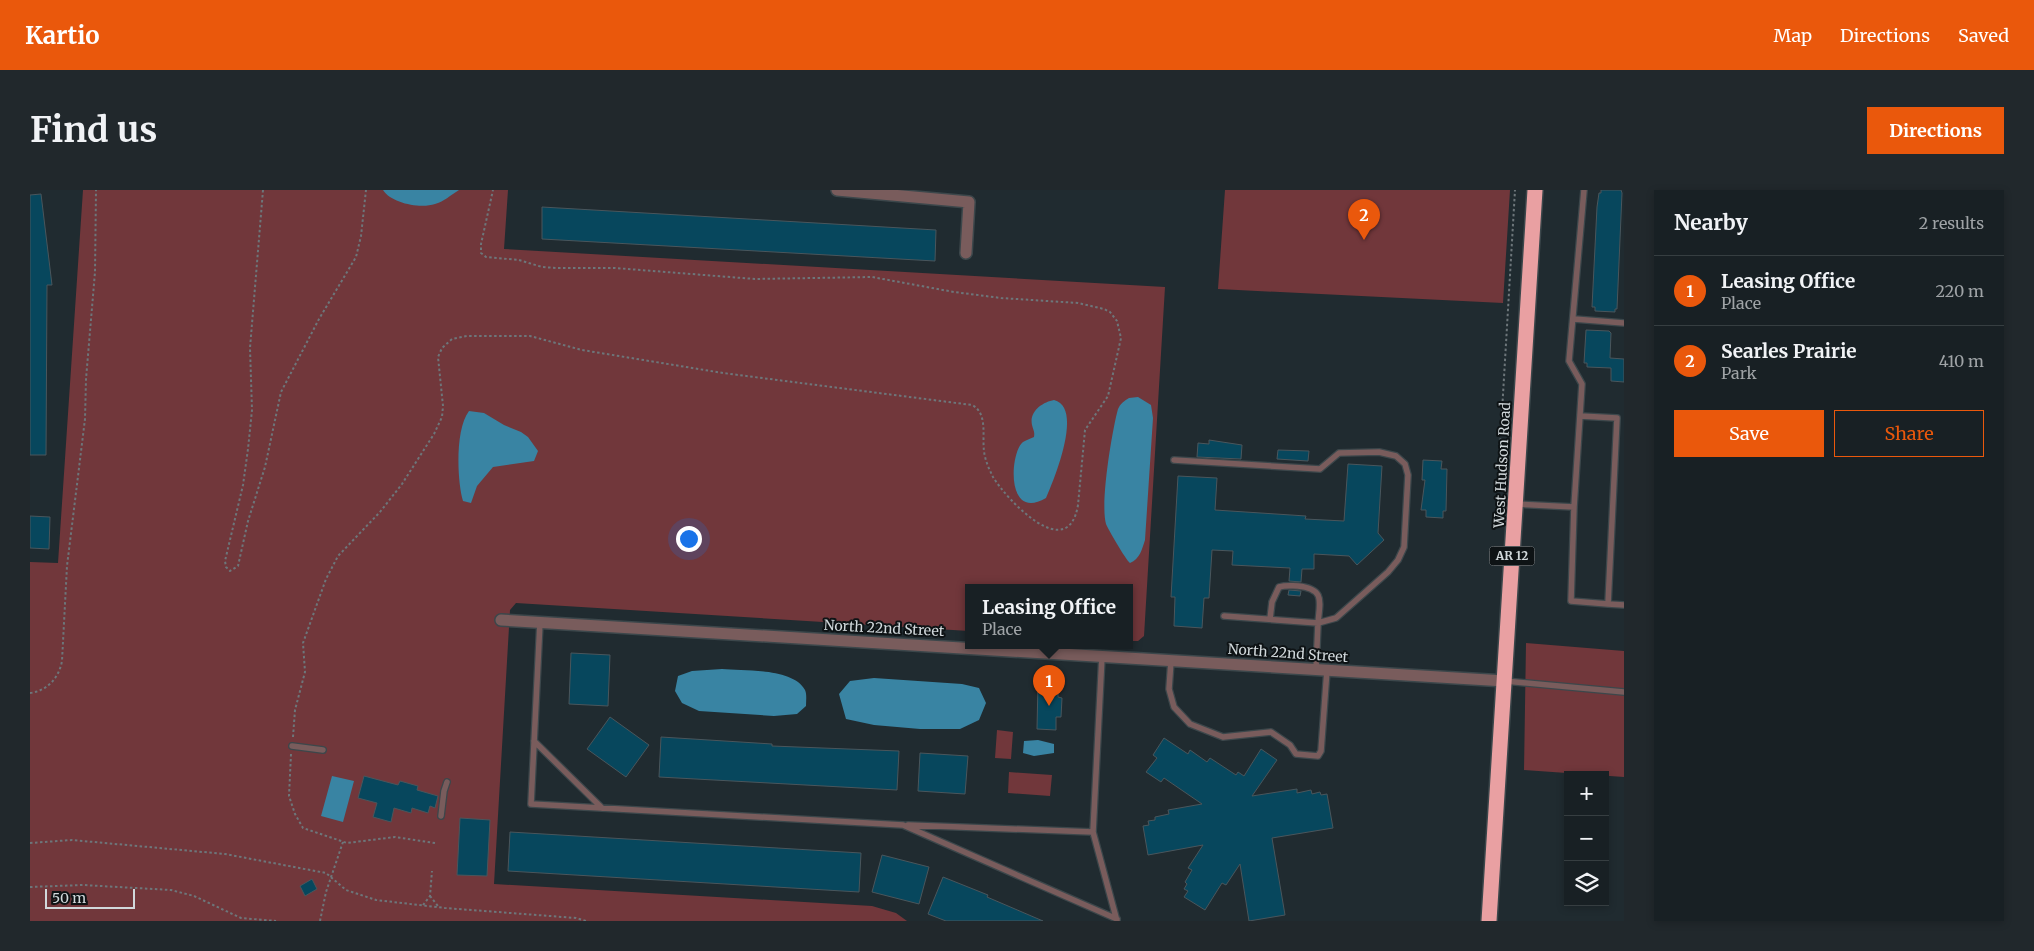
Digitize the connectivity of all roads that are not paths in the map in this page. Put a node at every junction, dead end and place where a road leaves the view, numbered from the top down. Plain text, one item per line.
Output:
1 (838, 190) edge
2 (1534, 190) edge
3 (1584, 190) edge
4 (858, 191) edge
5 (900, 193) edge
6 (966, 253) dead end
7 (1574, 319) junction
8 (1624, 324) edge
9 (1580, 416) junction
10 (1621, 418) edge
11 (1174, 460) dead end
12 (1515, 504) junction
13 (1574, 507) junction
14 (1608, 604) junction
15 (1624, 604) edge
16 (1224, 616) dead end
17 (1270, 619) junction
18 (501, 620) dead end
19 (540, 622) junction
20 (1318, 623) junction
21 (965, 648) edge
22 (986, 649) edge
23 (1102, 656) junction
24 (1172, 660) junction
25 (1322, 670) junction
26 (1505, 681) junction
27 (1624, 692) edge
28 (534, 741) junction
29 (292, 746) road end
30 (323, 750) dead end
31 (448, 782) dead end
32 (602, 808) junction
33 (441, 816) dead end
34 (903, 824) junction
35 (1092, 832) junction
36 (1117, 920) edge
37 (1489, 921) edge

1 - 4 street
2 - 12 highway, West Hudson Road / AR 12
3 - 7 lane
4 - 5 street
5 - 6 street
7 - 8 lane
7 - 9 lane
9 - 10 lane
9 - 13 lane
10 - 14 lane
11 - 20 lane
12 - 13 lane
12 - 26 highway, West Hudson Road / AR 12
13 - 14 lane
14 - 15 lane
16 - 17 lane
17 - 20 lane
17 - 20 lane
18 - 19 street, North 22nd Street
19 - 21 street, North 22nd Street
19 - 28 lane
20 - 25 lane
22 - 23 street, North 22nd Street
23 - 24 street, North 22nd Street
23 - 35 lane
24 - 25 street, North 22nd Street
24 - 25 lane
25 - 26 street, North 22nd Street
26 - 27 lane
26 - 37 highway, West Hudson Road / AR 12
28 - 32 lane
28 - 32 lane
29 - 30 lane
31 - 33 lane
32 - 34 lane
34 - 35 lane
34 - 36 lane
35 - 36 lane

